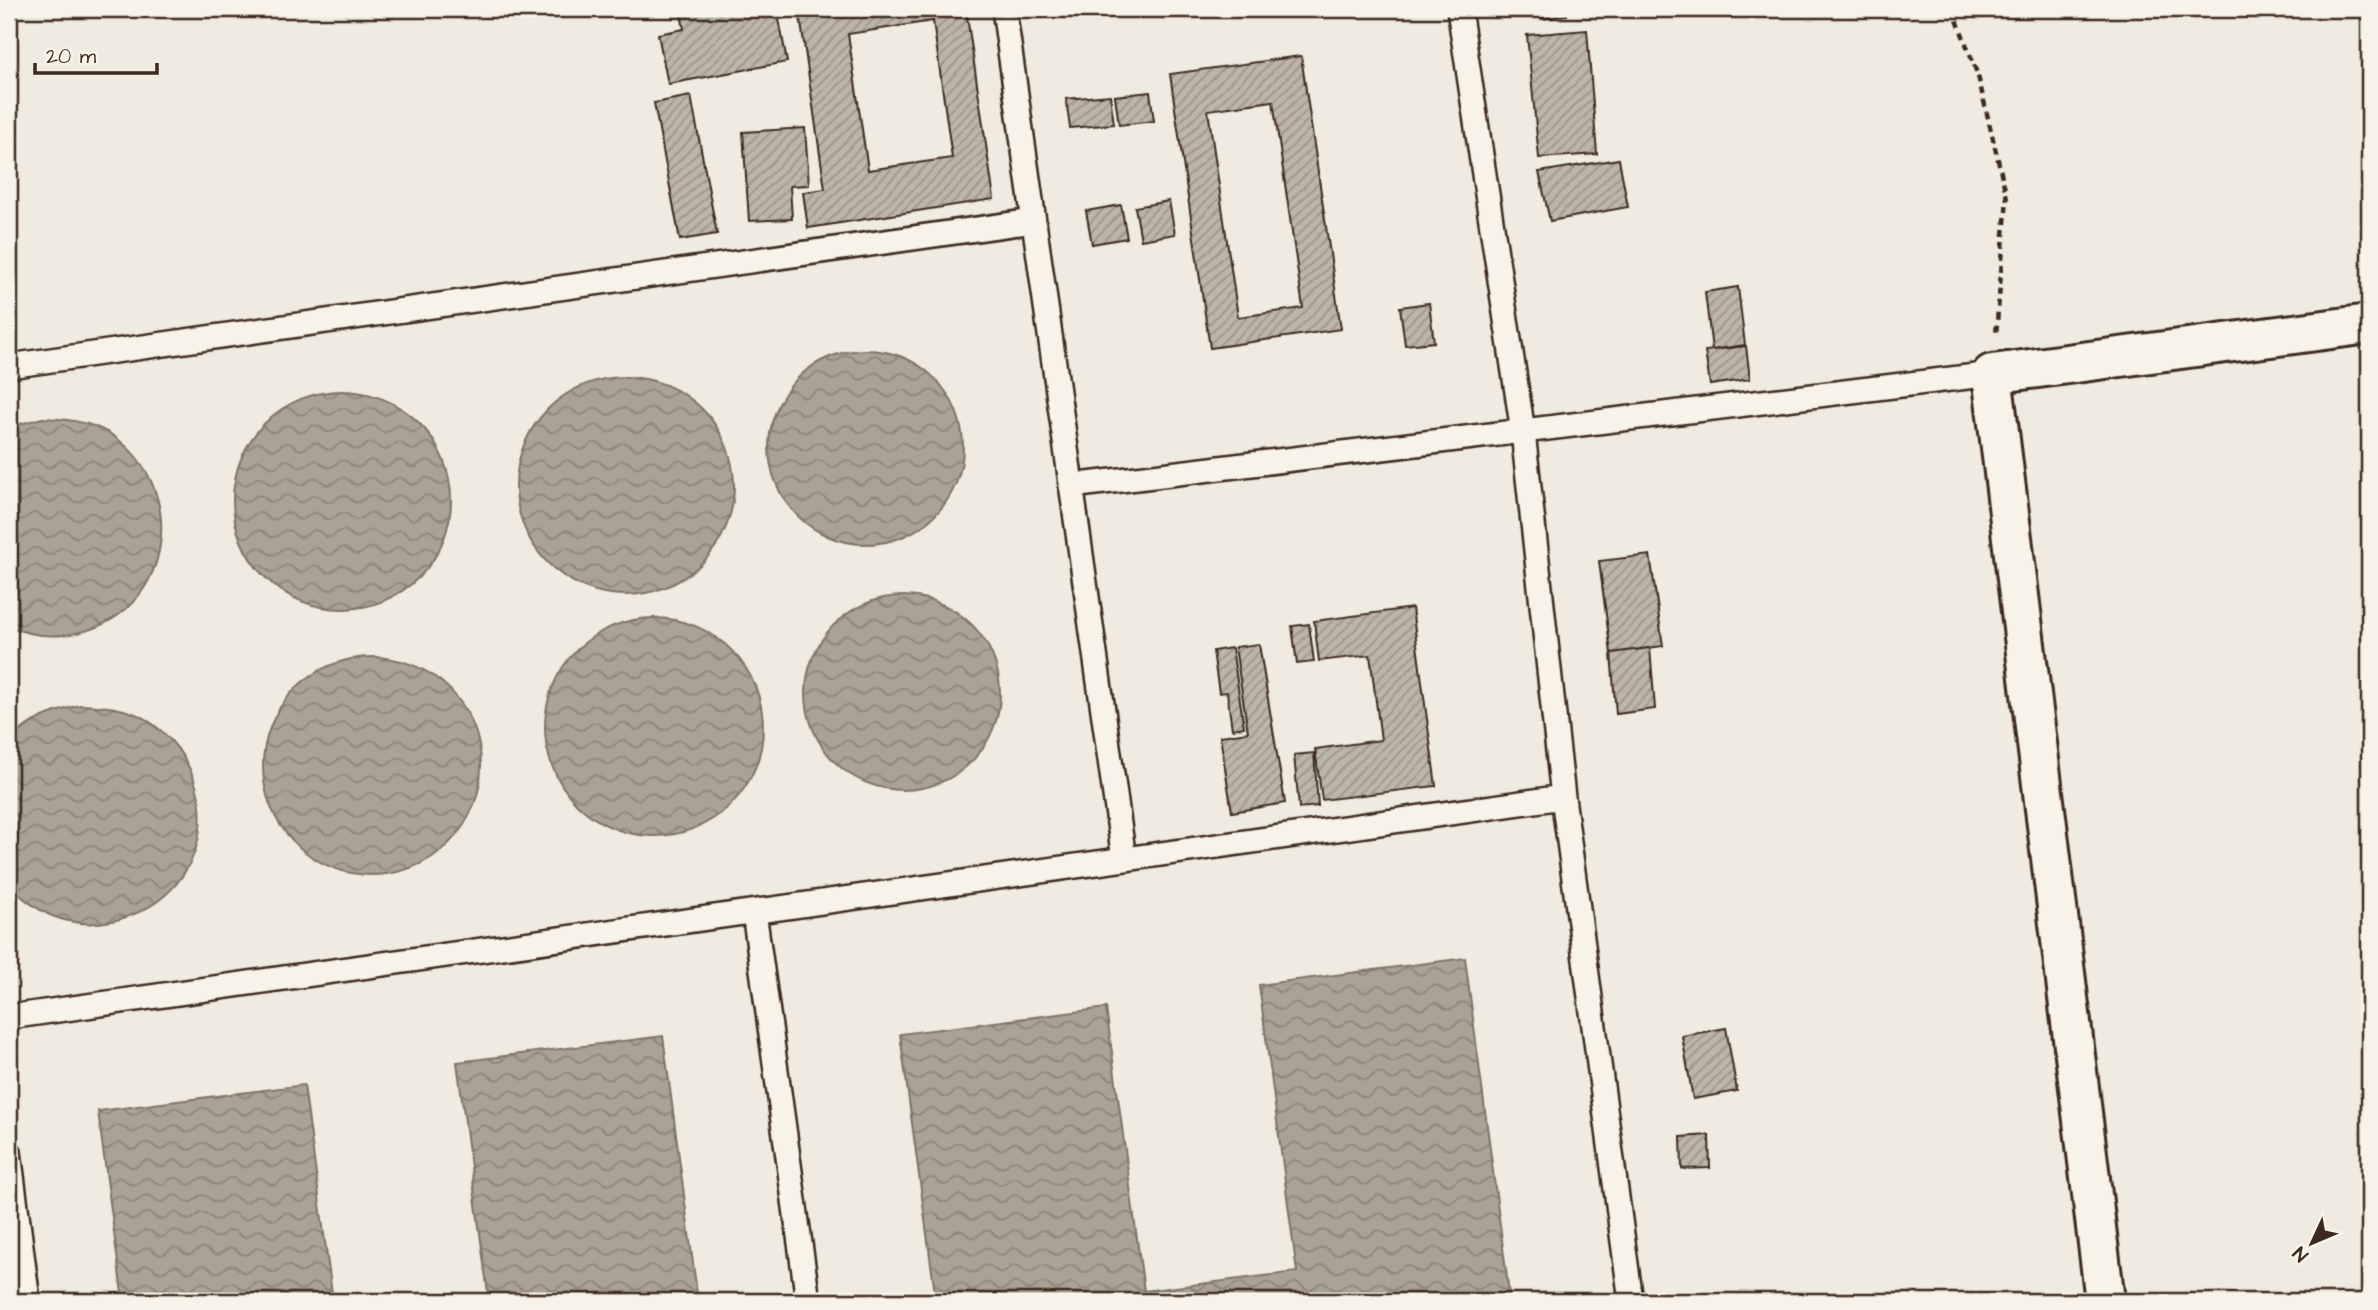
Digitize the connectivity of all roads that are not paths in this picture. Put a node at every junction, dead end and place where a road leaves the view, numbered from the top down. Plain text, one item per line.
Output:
1 (1004, 9) edge
2 (1458, 9) edge
3 (1033, 221) junction
4 (2369, 324) edge
5 (9, 366) edge
6 (1992, 374) junction
7 (1523, 432) junction
8 (1071, 486) junction
9 (1563, 797) junction
10 (1124, 859) junction
11 (754, 912) junction
12 (9, 1017) edge
13 (9, 1152) edge
14 (28, 1301) edge
15 (808, 1301) edge
16 (1631, 1301) edge
17 (2105, 1301) edge

1 - 3 lane
2 - 7 lane
3 - 5 lane
3 - 8 lane
4 - 6 street
6 - 7 lane
6 - 17 street
7 - 8 lane
7 - 9 lane
8 - 10 lane
9 - 10 lane
9 - 16 lane
10 - 11 lane
11 - 12 lane
11 - 15 lane
13 - 14 lane

